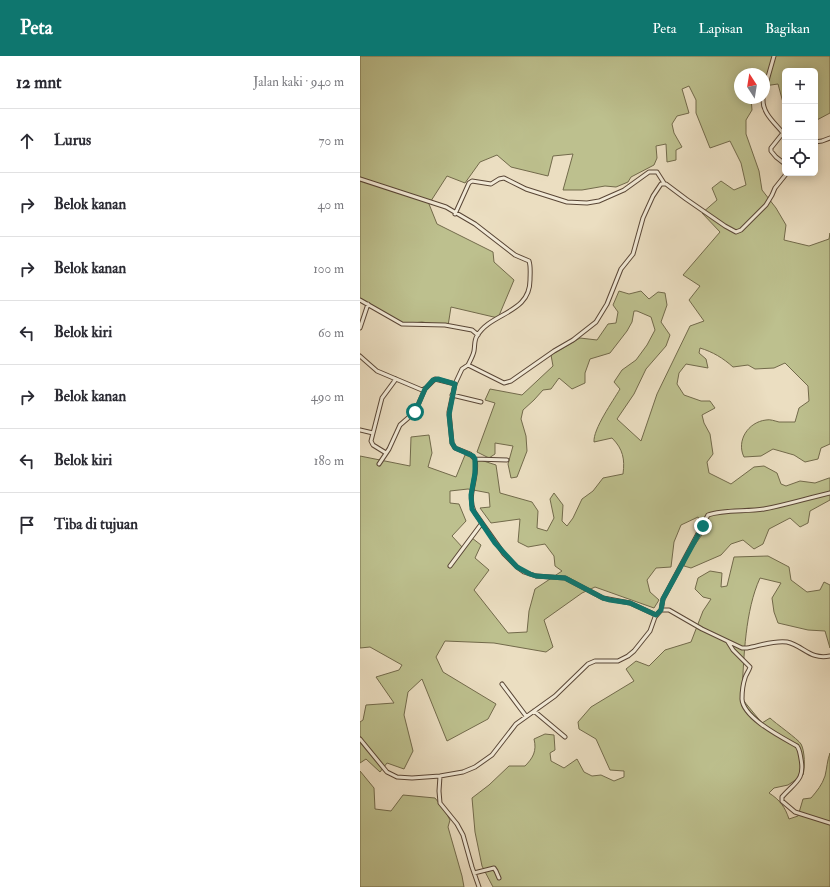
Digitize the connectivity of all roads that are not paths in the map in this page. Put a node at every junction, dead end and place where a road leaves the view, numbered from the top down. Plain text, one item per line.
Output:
1 (774, 56) edge
2 (770, 70) edge
3 (763, 104) edge
4 (782, 131) edge
5 (782, 135) edge
6 (830, 138) edge
7 (818, 142) edge
8 (782, 162) edge
9 (785, 176) edge
10 (360, 179) edge
11 (664, 183) junction
12 (455, 214) junction
13 (360, 300) edge
14 (368, 304) junction
15 (360, 328) edge
16 (478, 335) junction
17 (360, 356) edge
18 (468, 365) junction
19 (396, 379) junction
20 (455, 384) junction
21 (425, 389) junction
22 (452, 395) junction
23 (482, 402) dead end
24 (360, 430) edge
25 (373, 433) junction
26 (386, 453) junction
27 (475, 459) junction
28 (507, 460) dead end
29 (379, 464) dead end
30 (830, 493) edge
31 (482, 524) junction
32 (450, 566) dead end
33 (661, 610) junction
34 (656, 615) junction
35 (728, 642) junction
36 (830, 656) edge
37 (502, 684) dead end
38 (534, 711) junction
39 (526, 716) junction
40 (565, 737) dead end
41 (360, 739) edge
42 (440, 776) junction
43 (830, 823) edge
44 (474, 873) junction
45 (499, 878) dead end
46 (480, 887) edge

1 - 2 street
3 - 4 street
5 - 8 street
6 - 7 street
9 - 11 street
10 - 12 street
11 - 12 street
11 - 18 street
12 - 16 street
13 - 14 street
14 - 15 street
14 - 16 street
16 - 18 street
17 - 19 street
18 - 20 street
19 - 21 street
19 - 25 street
20 - 21 street
20 - 22 street
21 - 26 street
22 - 23 street
22 - 27 street
24 - 25 street
25 - 26 street
26 - 29 street
27 - 28 street
27 - 31 street
30 - 33 street
31 - 32 street
31 - 34 street
33 - 34 street
33 - 35 street
34 - 38 street
35 - 36 street
35 - 43 street
37 - 39 street
38 - 39 street
38 - 40 street
39 - 42 street
41 - 42 street
42 - 44 street
44 - 45 street
44 - 46 street

